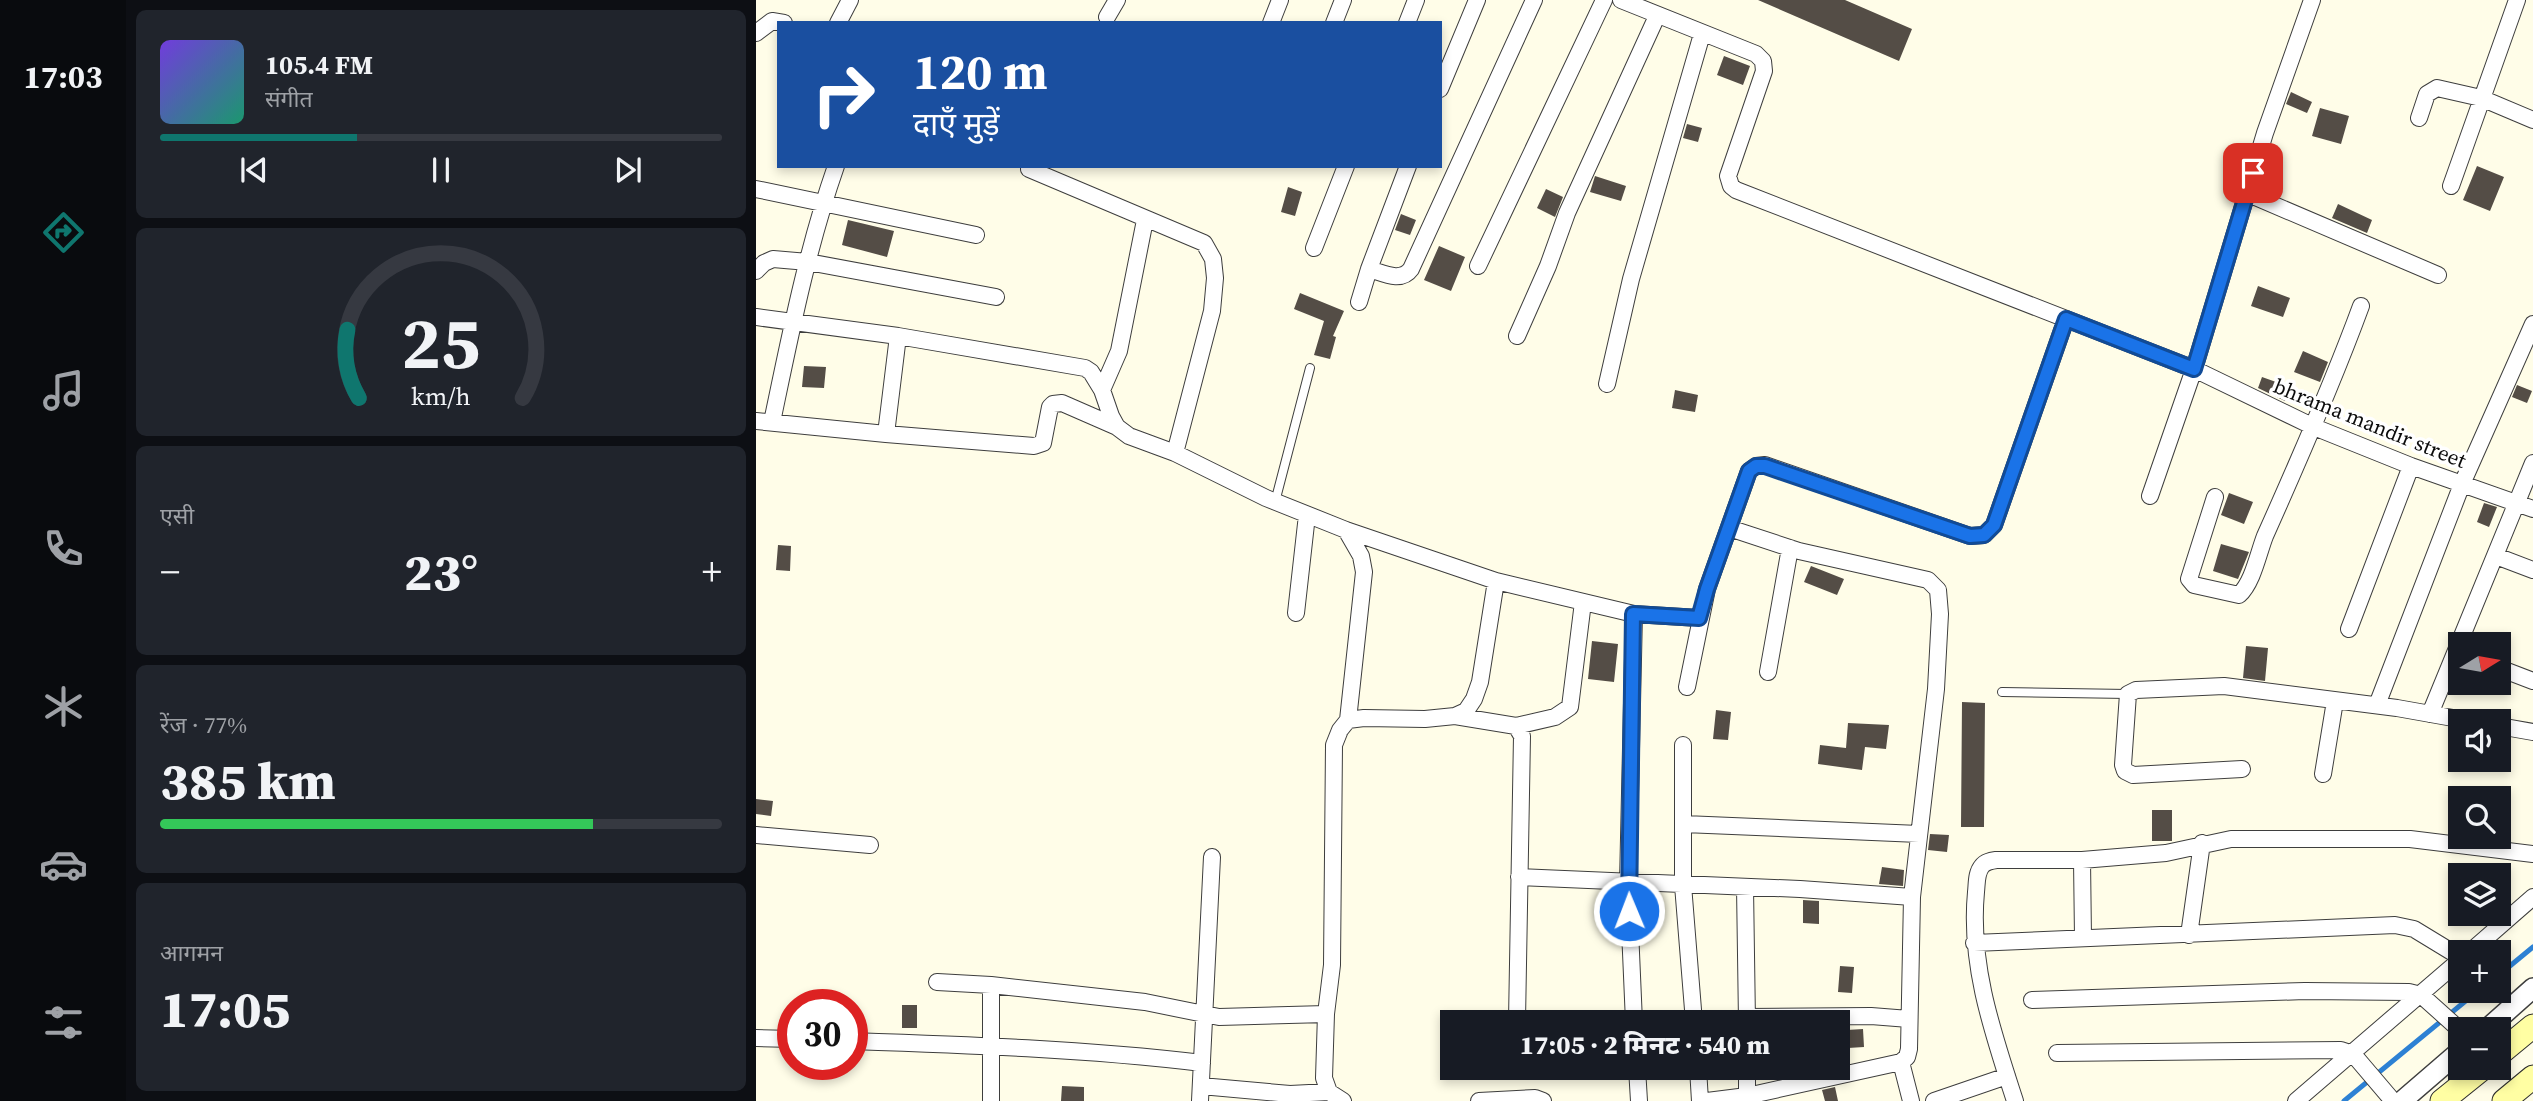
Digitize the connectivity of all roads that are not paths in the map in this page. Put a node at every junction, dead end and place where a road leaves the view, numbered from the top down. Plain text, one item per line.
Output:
1 (850, 0) edge
2 (1117, 0) edge
3 (1280, 0) edge
4 (1343, 0) edge
5 (1416, 0) edge
6 (1477, 0) edge
7 (1534, 0) edge
8 (1604, 0) edge
9 (1621, 0) edge
10 (2312, 0) edge
11 (2517, 0) edge
12 (1657, 16) junction
13 (1107, 18) dead end
14 (839, 21) edge
15 (1272, 21) edge
16 (1335, 21) edge
17 (1408, 21) edge
18 (777, 22) edge
19 (756, 33) edge
20 (1702, 34) junction
21 (1442, 84) edge
22 (2481, 98) junction
23 (2419, 118) dead end
24 (2533, 120) edge
25 (835, 168) edge
26 (1345, 168) edge
27 (1408, 168) edge
28 (1029, 169) dead end
29 (2451, 186) dead end
30 (756, 189) edge
31 (2246, 192) junction
32 (823, 204) junction
33 (1145, 220) junction
34 (976, 234) dead end
35 (1314, 248) dead end
36 (808, 262) junction
37 (1478, 266) dead end
38 (1369, 269) junction
39 (756, 271) edge
40 (2438, 275) dead end
41 (996, 297) dead end
42 (1359, 302) dead end
43 (2361, 306) dead end
44 (756, 317) edge
45 (2066, 319) junction
46 (793, 322) junction
47 (2533, 324) edge
48 (898, 336) junction
49 (1517, 336) dead end
50 (1310, 368) dead end
51 (2194, 369) junction
52 (1606, 384) dead end
53 (1102, 390) junction
54 (764, 422) edge
55 (1117, 427) junction
56 (2314, 427) junction
57 (886, 435) junction
58 (1175, 453) junction
59 (2533, 463) edge
60 (2411, 466) junction
61 (2462, 484) junction
62 (2150, 496) dead end
63 (2215, 497) dead end
64 (1275, 502) junction
65 (2525, 506) edge
66 (1307, 514) junction
67 (1729, 528) junction
68 (1346, 530) junction
69 (1790, 548) junction
70 (2496, 555) junction
71 (2533, 570) edge
72 (1496, 582) junction
73 (1583, 602) junction
74 (1296, 613) dead end
75 (1633, 614) junction
76 (1699, 618) junction
77 (2349, 629) dead end
78 (2466, 632) edge
79 (1768, 672) dead end
80 (2511, 673) edge
81 (2448, 675) edge
82 (2533, 681) edge
83 (1687, 687) dead end
84 (2002, 692) dead end
85 (2128, 694) junction
86 (2335, 701) junction
87 (2377, 705) junction
88 (2430, 714) junction
89 (1455, 716) junction
90 (2448, 717) edge
91 (1348, 720) junction
92 (1516, 726) junction
93 (2511, 728) edge
94 (2533, 732) edge
95 (1683, 745) dead end
96 (2242, 769) dead end
97 (2323, 774) dead end
98 (1684, 824) junction
99 (1919, 834) junction
100 (756, 835) edge
101 (2202, 843) junction
102 (870, 845) dead end
103 (2533, 853) edge
104 (1212, 857) dead end
105 (2082, 860) junction
106 (1519, 877) junction
107 (1628, 883) junction
108 (1683, 885) junction
109 (1745, 887) junction
110 (1912, 897) junction
111 (2533, 897) edge
112 (2189, 935) junction
113 (2083, 938) junction
114 (2484, 940) edge
115 (1974, 943) junction
116 (2448, 950) edge
117 (2448, 972) edge
118 (937, 982) dead end
119 (991, 985) junction
120 (2533, 988) edge
121 (2425, 998) junction
122 (2032, 1000) dead end
123 (1517, 1010) edge
124 (1633, 1010) edge
125 (1693, 1010) edge
126 (1747, 1010) edge
127 (1206, 1014) junction
128 (1326, 1014) junction
129 (1850, 1017) edge
130 (2500, 1017) edge
131 (1909, 1019) junction
132 (2448, 1019) edge
133 (2533, 1026) edge
134 (756, 1038) edge
135 (777, 1039) edge
136 (868, 1042) edge
137 (2511, 1044) edge
138 (989, 1046) junction
139 (2057, 1053) dead end
140 (2357, 1057) junction
141 (2448, 1061) edge
142 (1901, 1062) junction
143 (1202, 1063) junction
144 (2007, 1076) junction
145 (2533, 1077) edge
146 (1638, 1080) edge
147 (1699, 1080) edge
148 (1747, 1080) edge
149 (2468, 1080) edge
150 (1201, 1093) edge
151 (1746, 1096) junction
152 (1336, 1097) edge
153 (991, 1101) edge
154 (1479, 1101) edge
155 (1543, 1101) edge
156 (1639, 1101) edge
157 (1700, 1101) edge
158 (1707, 1101) edge
159 (1911, 1101) edge
160 (1934, 1101) edge
161 (2015, 1101) edge
162 (2296, 1101) edge
163 (2393, 1101) edge
164 (2402, 1101) edge
165 (2442, 1101) edge
166 (2504, 1101) edge

1 - 14 street
2 - 13 street
3 - 15 street
4 - 16 street
5 - 17 street
6 - 21 street
7 - 38 street
8 - 37 street
9 - 12 street
10 - 31 street
11 - 22 street
12 - 20 street
12 - 49 street
18 - 19 street
20 - 45 street, bhrama mandir street
20 - 52 street
22 - 23 street
22 - 24 street
22 - 29 street
25 - 32 street
26 - 35 street
27 - 38 street
28 - 33 street
30 - 32 street
31 - 40 street
31 - 51 street
32 - 34 street
32 - 36 street
33 - 53 street
33 - 58 street
36 - 39 street
36 - 41 street
36 - 46 street
38 - 42 street
43 - 56 street
44 - 46 street
45 - 51 street, bhrama mandir street
45 - 67 street
46 - 48 street
46 - 54 street
47 - 61 street
48 - 53 street
48 - 57 street
50 - 64 lane
51 - 56 street, bhrama mandir street
51 - 62 street
53 - 55 street
54 - 57 street
55 - 57 street
55 - 58 street
56 - 60 street, bhrama mandir street
56 - 63 street
58 - 64 street
59 - 65 street
60 - 61 street, bhrama mandir street
60 - 77 street
61 - 65 street, bhrama mandir street
61 - 87 street
64 - 66 street
65 - 70 street
66 - 68 street
66 - 74 street
67 - 69 street
67 - 76 street
68 - 72 street
68 - 91 street
69 - 79 street
69 - 99 street
70 - 71 street
70 - 78 street
72 - 73 street
72 - 89 street
73 - 75 street
73 - 92 street
75 - 76 street
75 - 107 street
76 - 83 street
80 - 82 street
81 - 88 street
84 - 85 lane
85 - 86 street
85 - 96 street
86 - 87 street
86 - 97 street
87 - 88 street
88 - 90 street
89 - 91 street
89 - 92 street
91 - 128 street
92 - 106 street
93 - 94 street
95 - 98 street
98 - 99 street
98 - 108 street
99 - 110 street
100 - 102 street
101 - 103 street
101 - 105 street
101 - 112 street
104 - 127 street
105 - 113 street
105 - 115 street
106 - 107 street
106 - 123 street
107 - 108 street
107 - 124 street
108 - 109 street
108 - 125 street
109 - 110 street
109 - 126 street
110 - 131 street
111 - 114 street
112 - 113 street
112 - 116 street
113 - 115 street
115 - 144 street
117 - 121 street
118 - 119 street
119 - 127 street
119 - 138 street
120 - 130 street
121 - 122 street
121 - 132 street
121 - 140 street
127 - 128 street
127 - 143 street
128 - 152 street
129 - 131 street
131 - 142 street
133 - 137 main road
134 - 135 street
136 - 138 street
138 - 143 street
138 - 153 street
139 - 140 street
140 - 162 street
140 - 163 street
141 - 164 street
142 - 151 street
142 - 159 street
143 - 150 street
144 - 160 street
144 - 161 street
145 - 166 main road
146 - 156 street
147 - 157 street
148 - 151 street
149 - 165 main road
150 - 152 street
151 - 158 street
154 - 155 street

